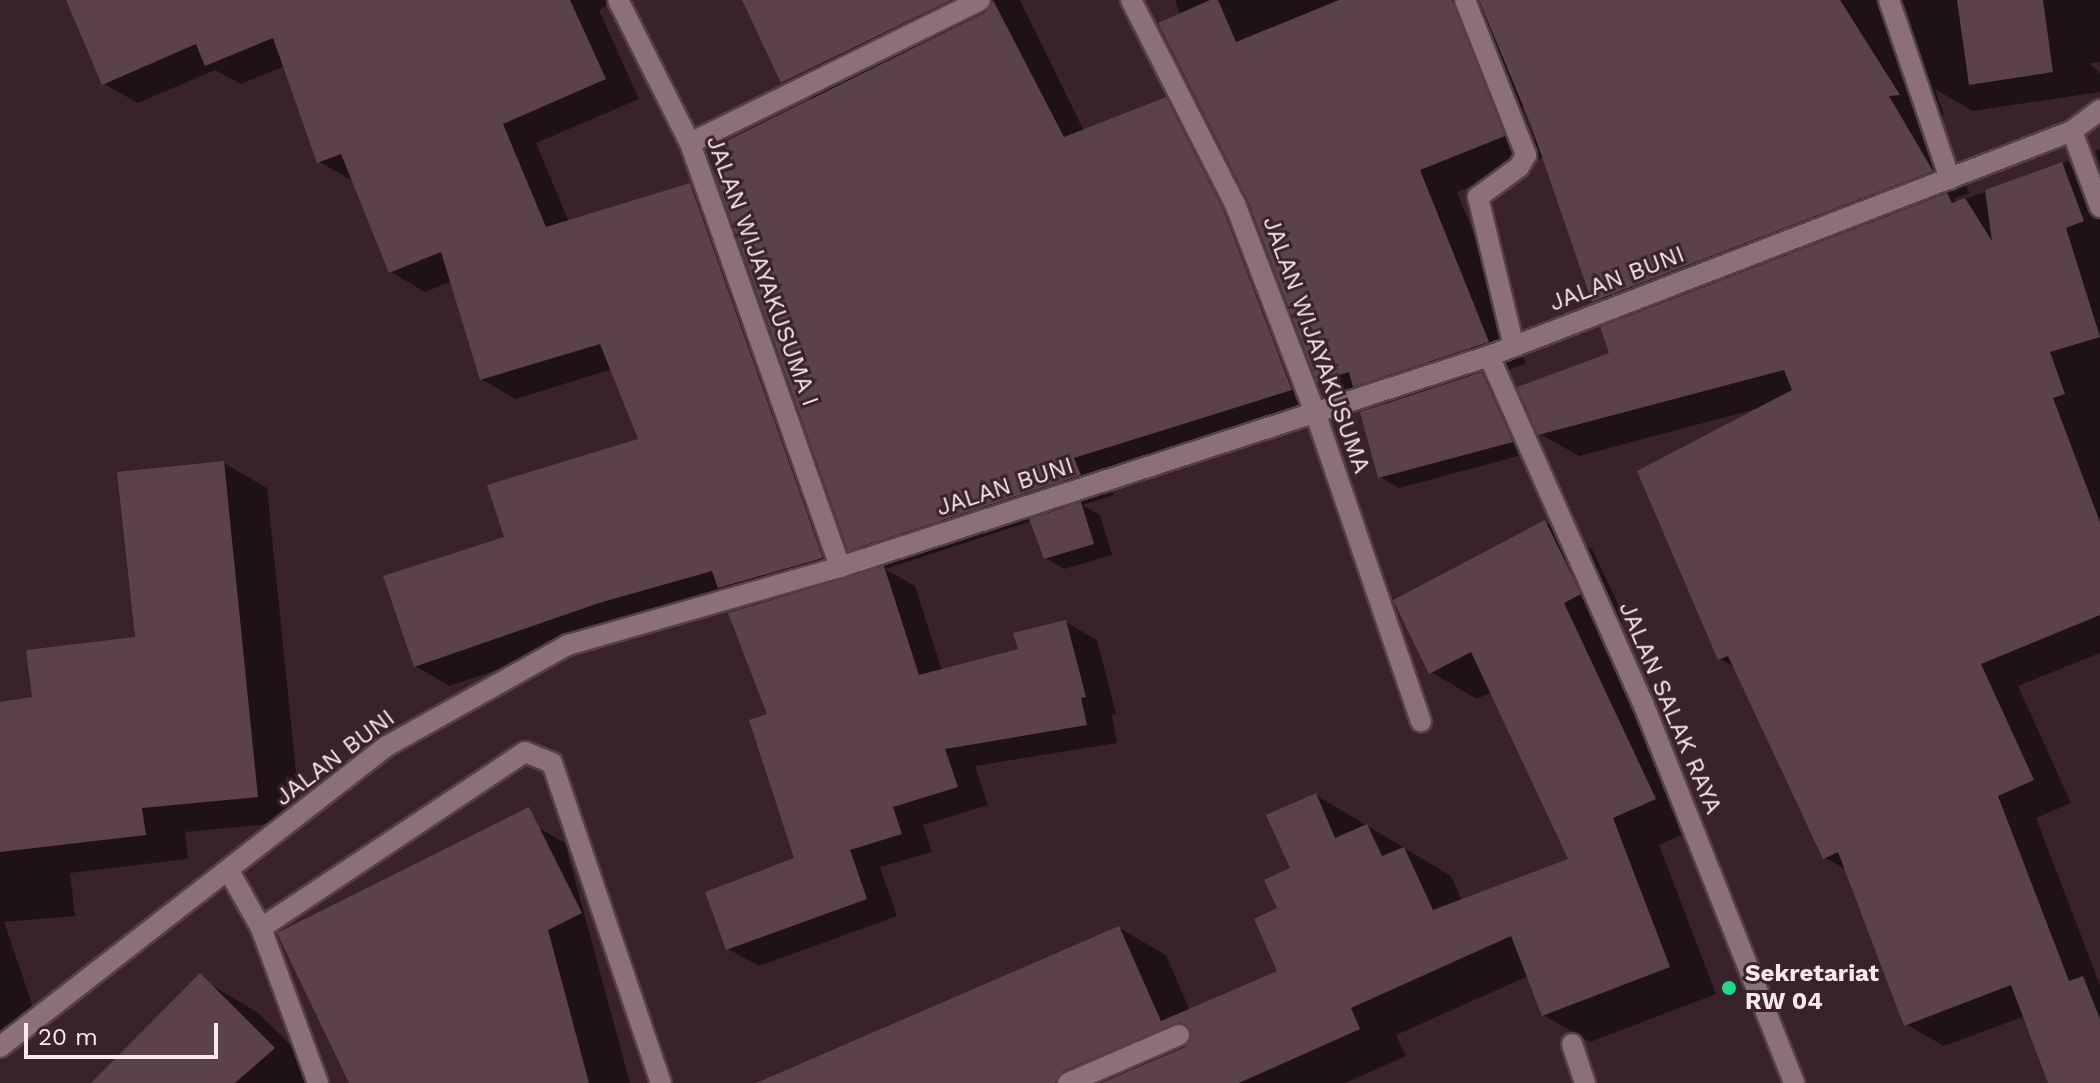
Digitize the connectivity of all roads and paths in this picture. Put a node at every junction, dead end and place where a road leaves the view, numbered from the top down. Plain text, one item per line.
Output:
1 (618, 0) edge
2 (980, 0) edge
3 (1131, 0) edge
4 (1465, 0) edge
5 (1889, 0) edge
6 (2100, 110) edge
7 (2072, 131) junction
8 (690, 143) junction
9 (1950, 179) junction
10 (2100, 207) edge
11 (1514, 347) junction
12 (1489, 356) junction
13 (1316, 415) junction
14 (840, 567) junction
15 (1421, 722) dead end
16 (229, 871) junction
17 (261, 928) junction
18 (1179, 1035) dead end
19 (1572, 1044) dead end
20 (0, 1047) edge
21 (318, 1083) edge
22 (661, 1083) edge
23 (1068, 1083) edge
24 (1585, 1083) edge
25 (1794, 1083) edge

1 - 8 street, JALAN WIJAYAKUSUMA I
2 - 8 street
3 - 13 street, JALAN WIJAYAKUSUMA
4 - 11 street
5 - 9 street
6 - 7 street, JALAN BUNI
7 - 9 street, JALAN BUNI
7 - 10 street
8 - 14 street, JALAN WIJAYAKUSUMA I
9 - 11 street, JALAN BUNI
11 - 12 street, JALAN BUNI
12 - 13 street, JALAN BUNI
12 - 25 street, JALAN SALAK RAYA
13 - 14 street, JALAN BUNI
13 - 15 street, JALAN WIJAYAKUSUMA
14 - 16 street, JALAN BUNI
16 - 17 street
16 - 20 street, JALAN BUNI
17 - 21 street
17 - 22 street
18 - 23 street
19 - 24 street

